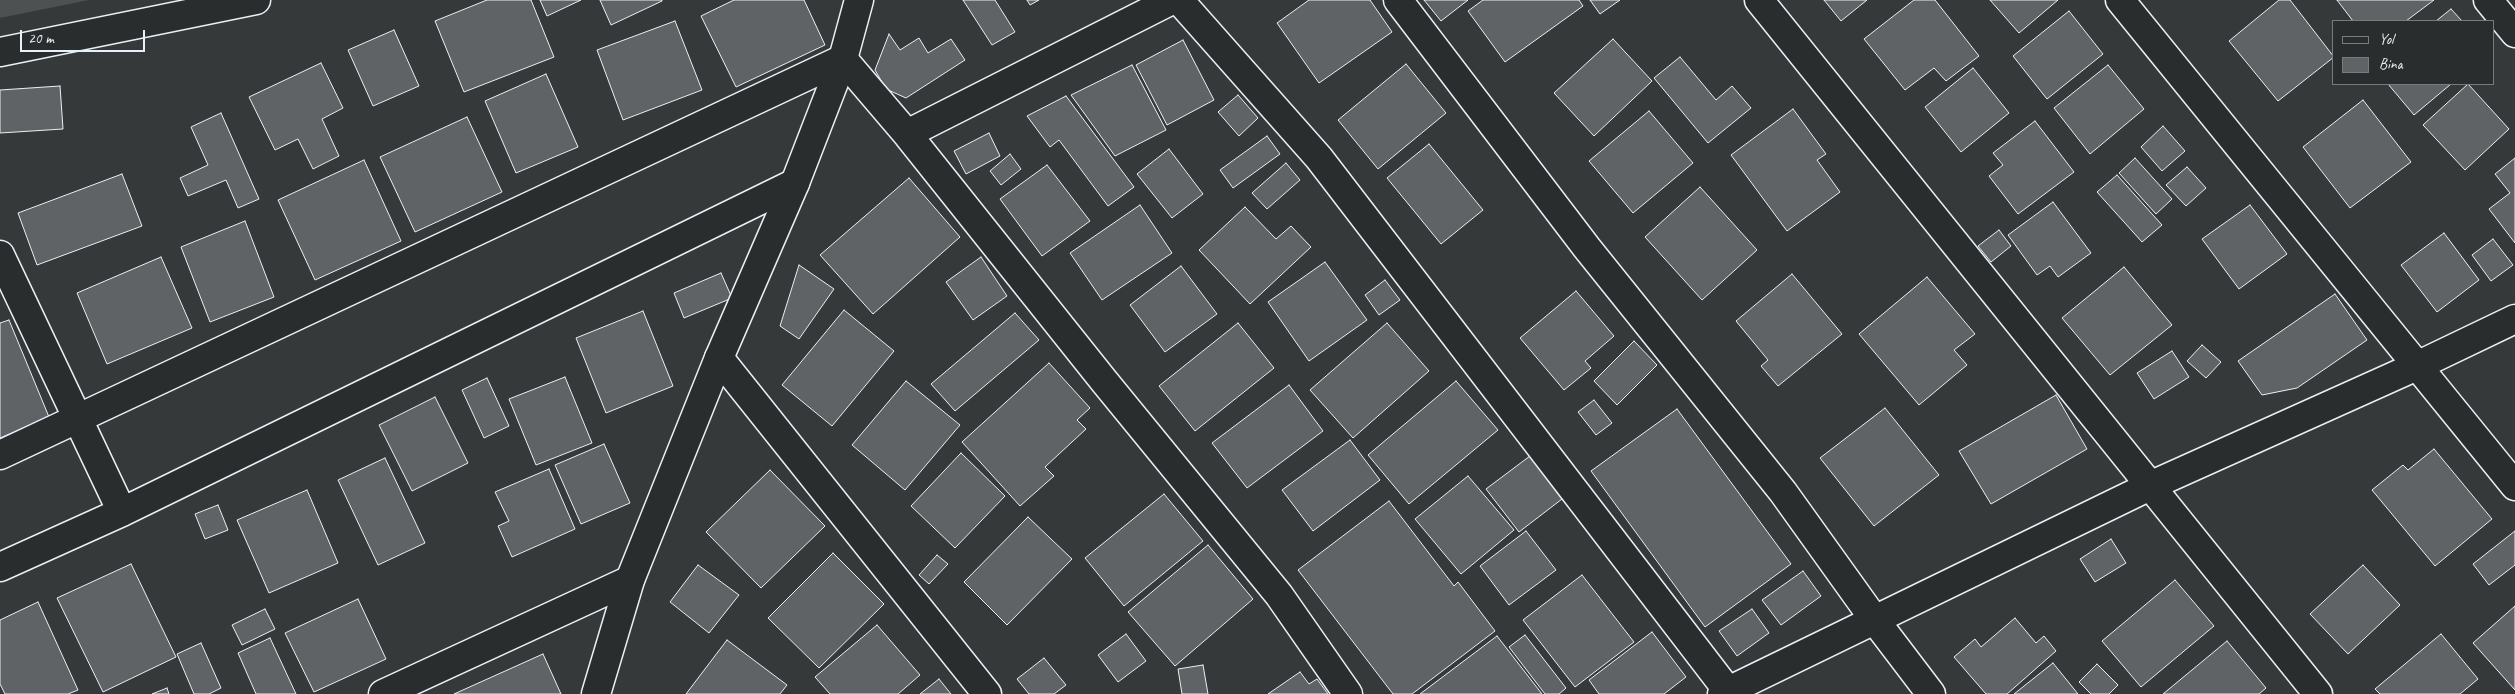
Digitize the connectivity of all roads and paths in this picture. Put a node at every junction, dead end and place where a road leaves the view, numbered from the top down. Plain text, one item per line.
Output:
1 (256, 0) edge
2 (859, 0) edge
3 (1172, 0) edge
4 (1179, 0) edge
5 (1398, 0) edge
6 (1759, 0) edge
7 (2120, 0) edge
8 (2488, 0) edge
9 (2494, 0) edge
10 (2515, 26) edge
11 (2515, 33) edge
12 (0, 52) edge
13 (843, 59) junction
14 (907, 134) junction
15 (795, 183) junction
16 (0, 254) edge
17 (2515, 319) edge
18 (720, 358) junction
19 (2419, 366) junction
20 (78, 420) junction
21 (0, 455) edge
22 (2152, 485) junction
23 (2515, 486) edge
24 (122, 512) junction
25 (0, 567) edge
26 (630, 580) junction
27 (1874, 619) junction
28 (1725, 693) edge
29 (382, 694) edge
30 (596, 694) edge
31 (987, 694) edge
32 (1348, 694) edge
33 (1932, 694) edge
34 (2318, 694) edge

1 - 12 street
2 - 13 street
3 - 14 street
4 - 28 street
5 - 27 street
6 - 22 street
7 - 19 street
8 - 11 street
9 - 10 street
13 - 14 street
13 - 15 street
13 - 20 street
14 - 32 street
15 - 18 street
15 - 24 street
16 - 20 street
17 - 19 street
18 - 26 street
18 - 31 street
19 - 22 street
19 - 23 street
20 - 21 street
20 - 24 street
22 - 27 street
22 - 34 street
24 - 25 street
26 - 29 street
26 - 30 street
27 - 28 street
27 - 33 street

